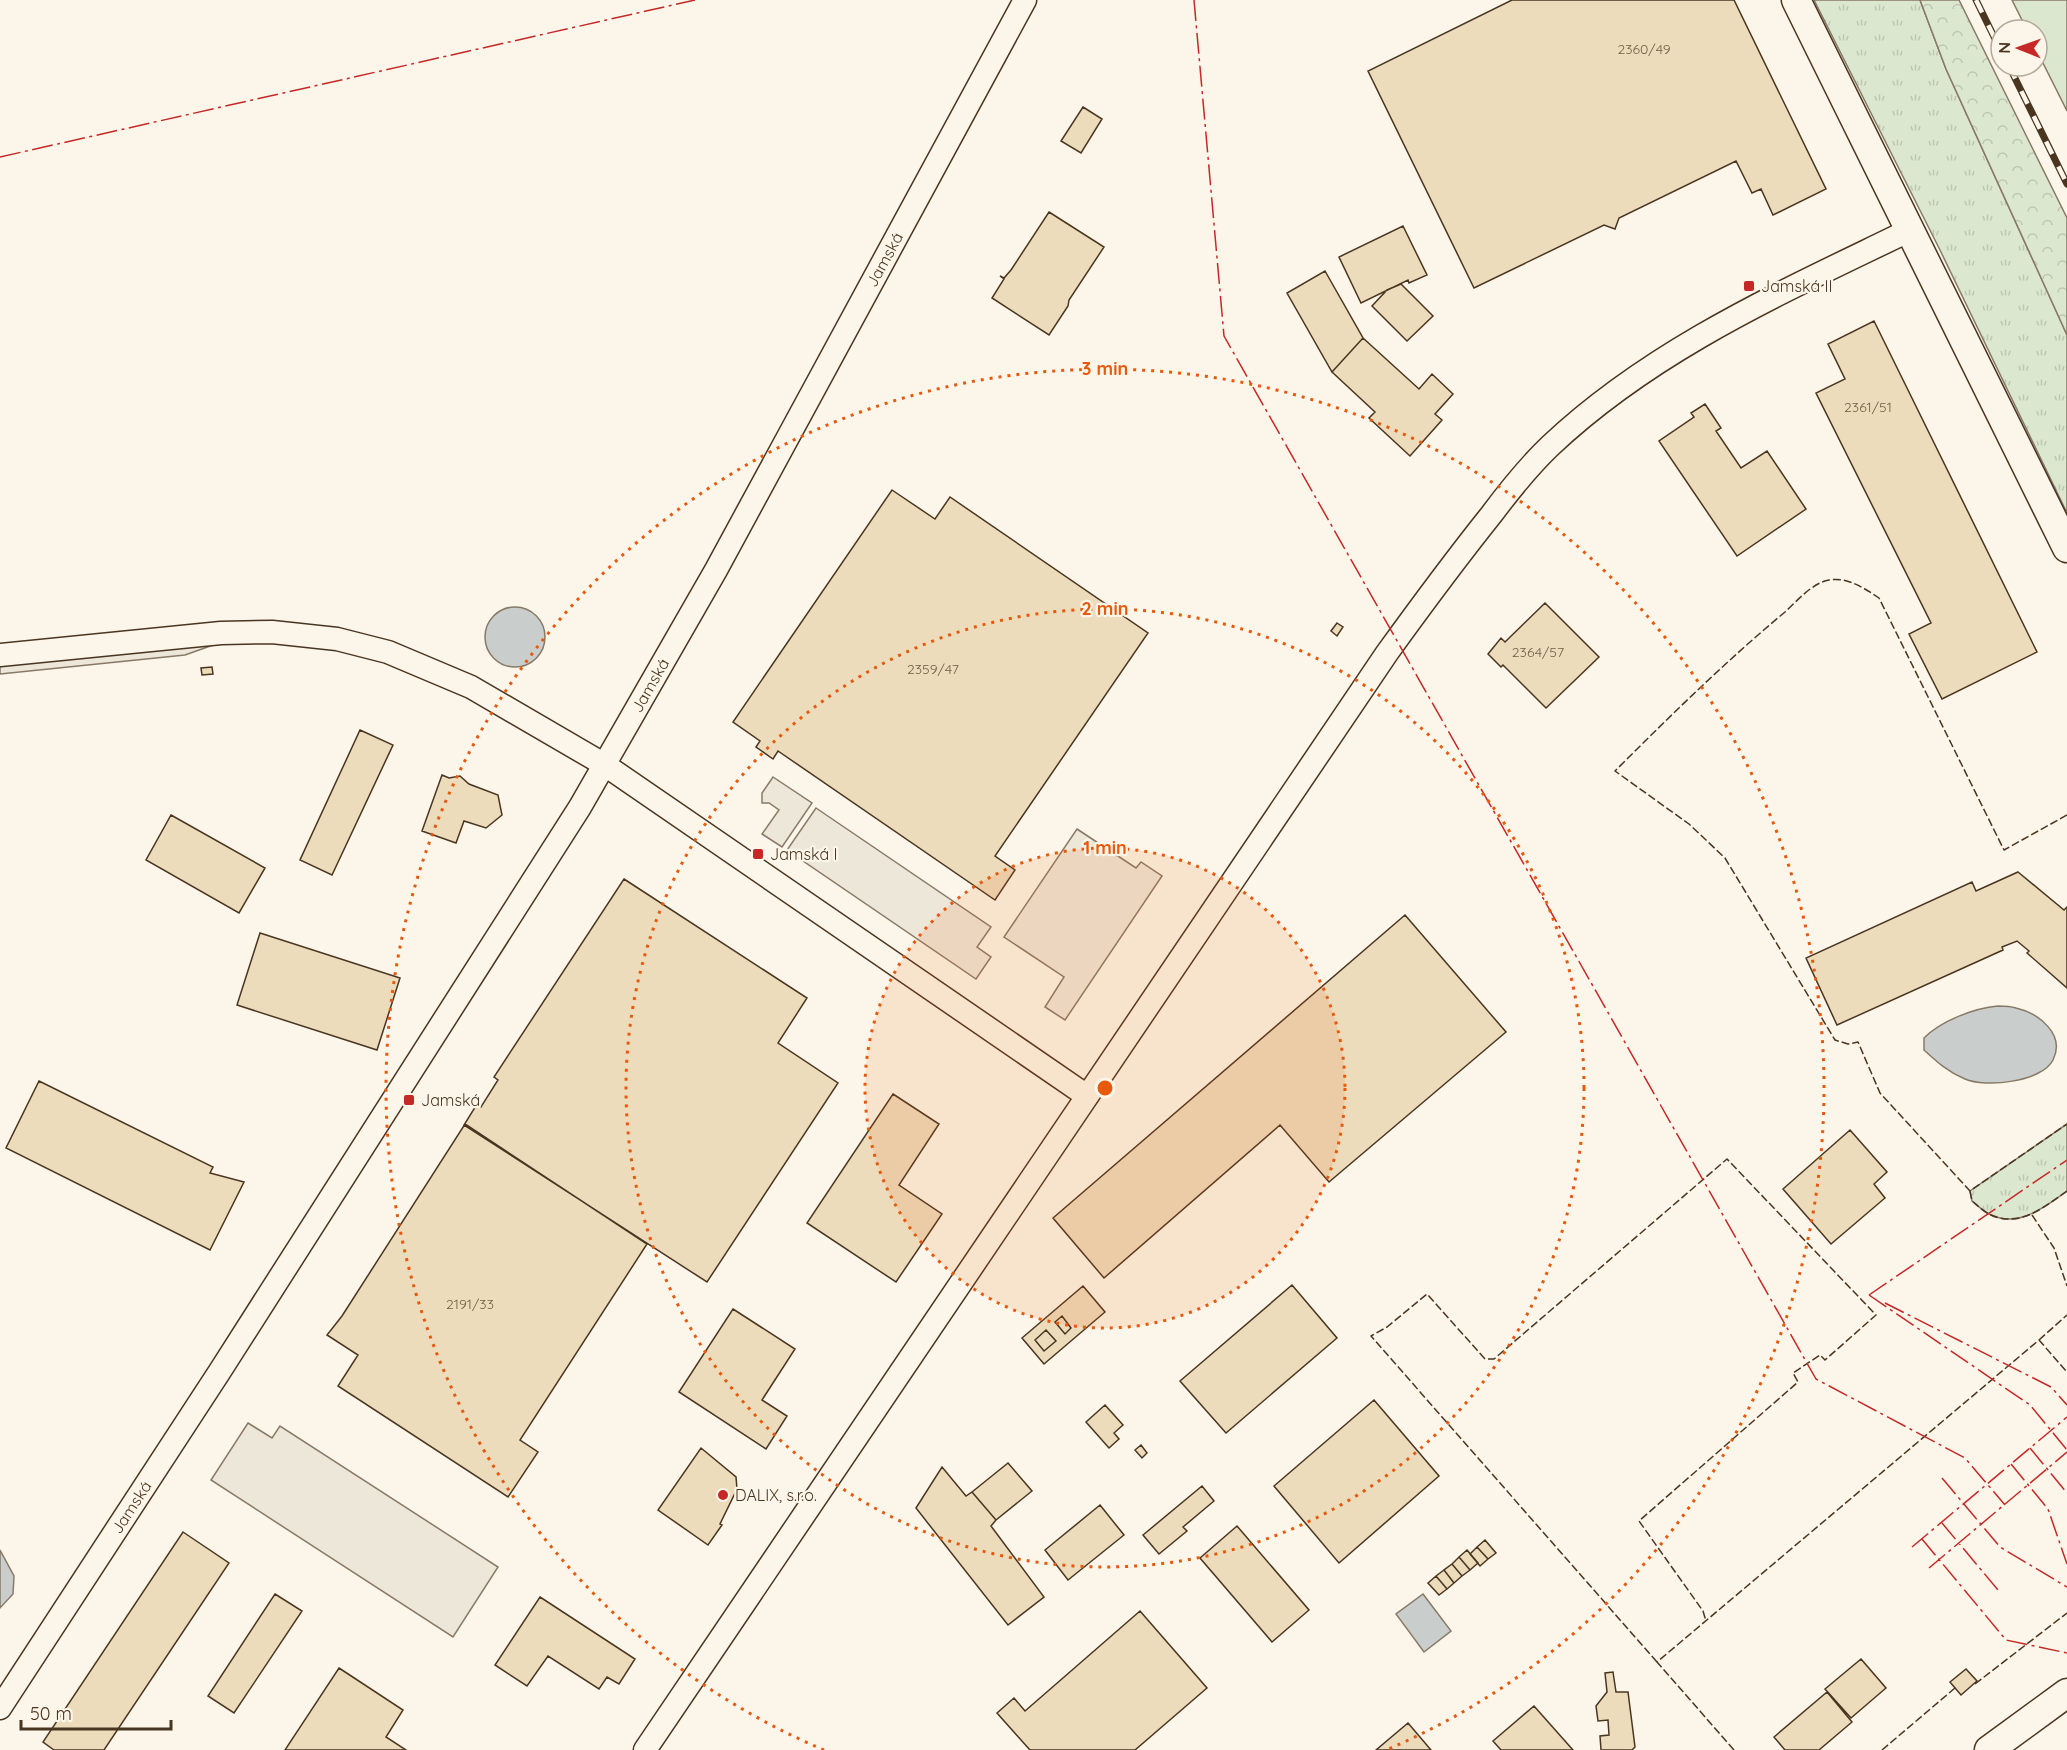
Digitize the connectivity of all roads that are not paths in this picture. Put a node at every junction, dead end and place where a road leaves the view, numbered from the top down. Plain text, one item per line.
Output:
1 (1025, 0) edge
2 (1796, 0) edge
3 (1910, 230) junction
4 (2067, 548) edge
5 (0, 655) edge
6 (605, 765) junction
7 (1087, 1096) junction
8 (2067, 1693) edge
9 (0, 1708) edge
10 (645, 1750) edge
11 (1989, 1750) edge

1 - 6 street, Jamská
2 - 3 main road
3 - 4 main road
3 - 7 street
5 - 6 street
6 - 7 street
6 - 9 street, Jamská
7 - 10 street
8 - 11 main road

